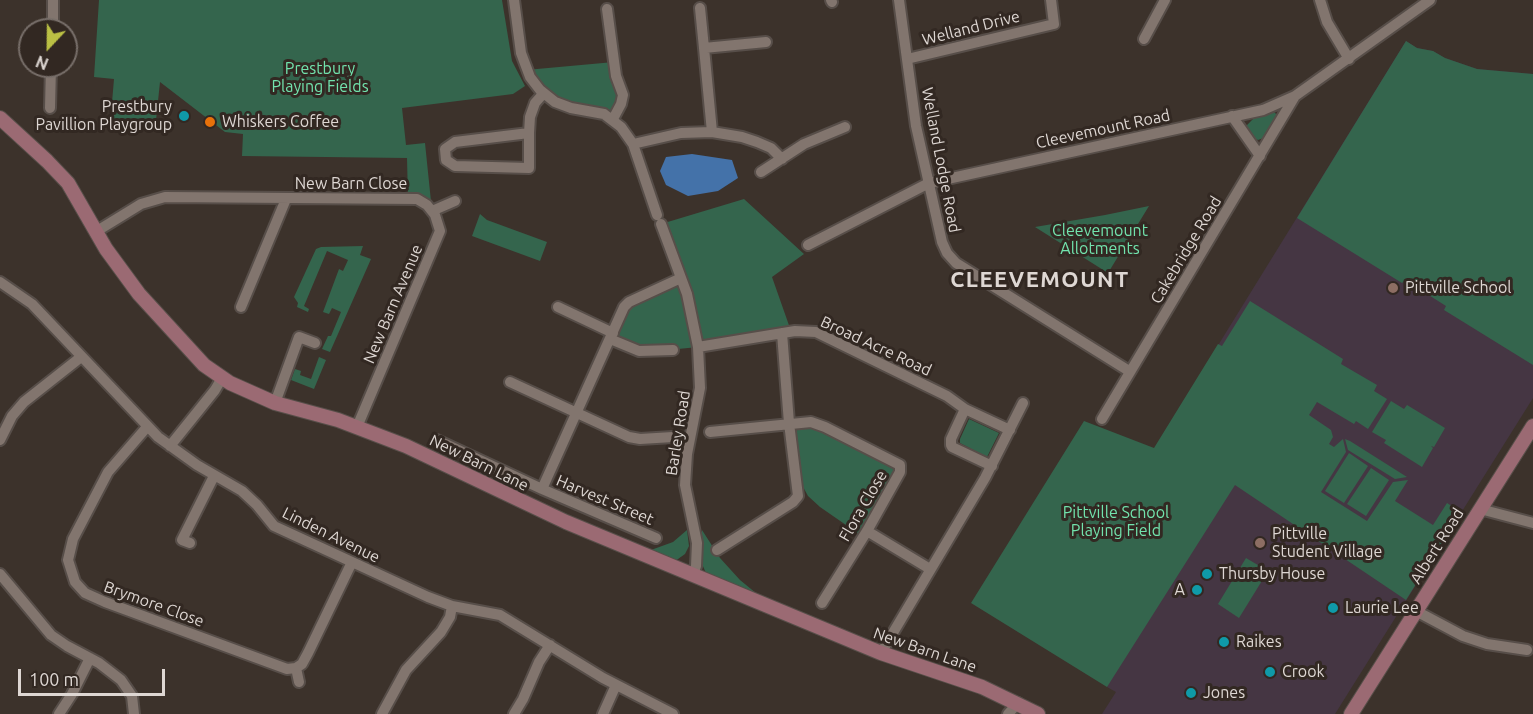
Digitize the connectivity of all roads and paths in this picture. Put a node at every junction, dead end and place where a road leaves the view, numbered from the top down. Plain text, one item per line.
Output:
1 (53, 0) edge
2 (514, 0) edge
3 (899, 0) edge
4 (1051, 0) edge
5 (1165, 0) edge
6 (1320, 0) edge
7 (1430, 0) edge
8 (700, 8) dead end
9 (607, 9) dead end
10 (53, 18) edge
11 (1144, 39) dead end
12 (766, 42) dead end
13 (704, 48) junction
14 (907, 59) junction
15 (1349, 59) junction
16 (51, 78) edge
17 (543, 93) junction
18 (1295, 96) junction
19 (50, 108) dead end
20 (1232, 116) junction
21 (0, 118) edge
22 (613, 119) junction
23 (845, 127) dead end
24 (712, 132) junction
25 (529, 133) junction
26 (633, 144) junction
27 (1260, 156) junction
28 (782, 159) junction
29 (761, 172) dead end
30 (929, 183) junction
31 (286, 199) junction
32 (455, 201) dead end
33 (432, 211) junction
34 (97, 231) junction
35 (808, 245) dead end
36 (681, 278) junction
37 (0, 282) edge
38 (241, 307) dead end
39 (558, 307) dead end
40 (782, 333) junction
41 (612, 336) junction
42 (315, 343) dead end
43 (698, 347) junction
44 (674, 350) dead end
45 (81, 357) junction
46 (1129, 371) junction
47 (222, 378) junction
48 (510, 382) dead end
49 (275, 403) junction
50 (1023, 404) dead end
51 (965, 409) junction
52 (576, 412) junction
53 (1102, 419) dead end
54 (789, 423) junction
55 (1533, 426) edge
56 (147, 427) junction
57 (357, 427) junction
58 (1010, 430) junction
59 (710, 432) dead end
60 (674, 437) dead end
61 (0, 440) edge
62 (437, 440) dead end
63 (170, 446) junction
64 (992, 466) junction
65 (214, 476) junction
66 (542, 489) junction
67 (1480, 509) junction
68 (1533, 523) edge
69 (867, 531) junction
70 (656, 538) dead end
71 (182, 540) dead end
72 (717, 550) dead end
73 (352, 562) junction
74 (930, 569) junction
75 (0, 574) edge
76 (693, 575) junction
77 (822, 603) dead end
78 (452, 606) junction
79 (1416, 610) junction
80 (550, 645) junction
81 (1527, 650) dead end
82 (881, 653) junction
83 (90, 658) junction
84 (296, 668) junction
85 (299, 682) dead end
86 (616, 686) junction
87 (1018, 703) junction
88 (54, 712) edge
89 (1355, 713) edge
90 (134, 714) edge
91 (382, 714) edge
92 (514, 714) edge
93 (603, 714) edge
94 (673, 714) edge
95 (1008, 714) edge
96 (1038, 714) edge

1 - 10 street
2 - 17 street
3 - 14 street, Welland Lodge Road
4 - 14 street, Welland Drive
5 - 11 street
6 - 15 street
7 - 15 street, Cleevemount Road
8 - 13 street
9 - 22 street
12 - 13 street
13 - 24 street
14 - 30 street, Welland Lodge Road
15 - 18 street, Cleevemount Road
16 - 19 street
17 - 22 street
17 - 25 street
18 - 20 street, Cleevemount Road
18 - 27 street, Cakebridge Road
20 - 27 street
20 - 30 street, Cleevemount Road
21 - 34 main road, New Barn Lane
22 - 26 street
23 - 28 street
24 - 26 street
24 - 28 street
25 - 25 street
26 - 36 street
27 - 46 street, Cakebridge Road
28 - 29 street
30 - 35 street, Cleevemount Road
30 - 46 street, Welland Lodge Road
31 - 33 street, New Barn Close
31 - 34 street, New Barn Close
31 - 38 street, New Barn Close
32 - 33 street
33 - 57 street, New Barn Avenue
34 - 47 main road, New Barn Lane
36 - 41 street, Harvest Street
36 - 43 street, Barley Road
37 - 45 street, Linden Avenue
39 - 41 street
40 - 43 street, Broad Acre Road
40 - 51 street, Broad Acre Road
40 - 54 street
41 - 44 street
41 - 52 street, Harvest Street
42 - 49 street
43 - 76 street, Barley Road
45 - 56 street, Linden Avenue
45 - 61 street
46 - 53 street, Cakebridge Road
47 - 49 main road, New Barn Lane
47 - 63 street
48 - 52 street
49 - 57 main road, New Barn Lane
50 - 58 street
51 - 58 street, Broad Acre Road
51 - 64 street
52 - 60 street
52 - 66 street, Harvest Street
54 - 59 street
54 - 69 street, Flora Close
54 - 72 street
55 - 67 main road, Albert Road
56 - 63 street, Linden Avenue
56 - 84 street, Brymore Close
57 - 76 main road, New Barn Lane
58 - 64 street
62 - 66 street, Harvest Street
63 - 65 street, Linden Avenue
64 - 74 street
65 - 71 street
65 - 73 street, Linden Avenue
66 - 70 street, Harvest Street
67 - 68 street
67 - 79 main road, Albert Road
69 - 74 street
69 - 77 street, Flora Close
73 - 78 street, Linden Avenue
73 - 84 street
74 - 82 street
75 - 83 street
76 - 82 main road, New Barn Lane
78 - 80 street, Linden Avenue
78 - 91 street
79 - 81 street
79 - 89 main road, Albert Road
80 - 86 street, Linden Avenue
80 - 92 street
82 - 87 main road, New Barn Lane
83 - 88 street
83 - 90 street
84 - 85 street
86 - 93 street
86 - 94 street, Linden Avenue
87 - 95 street
87 - 96 main road, New Barn Lane

